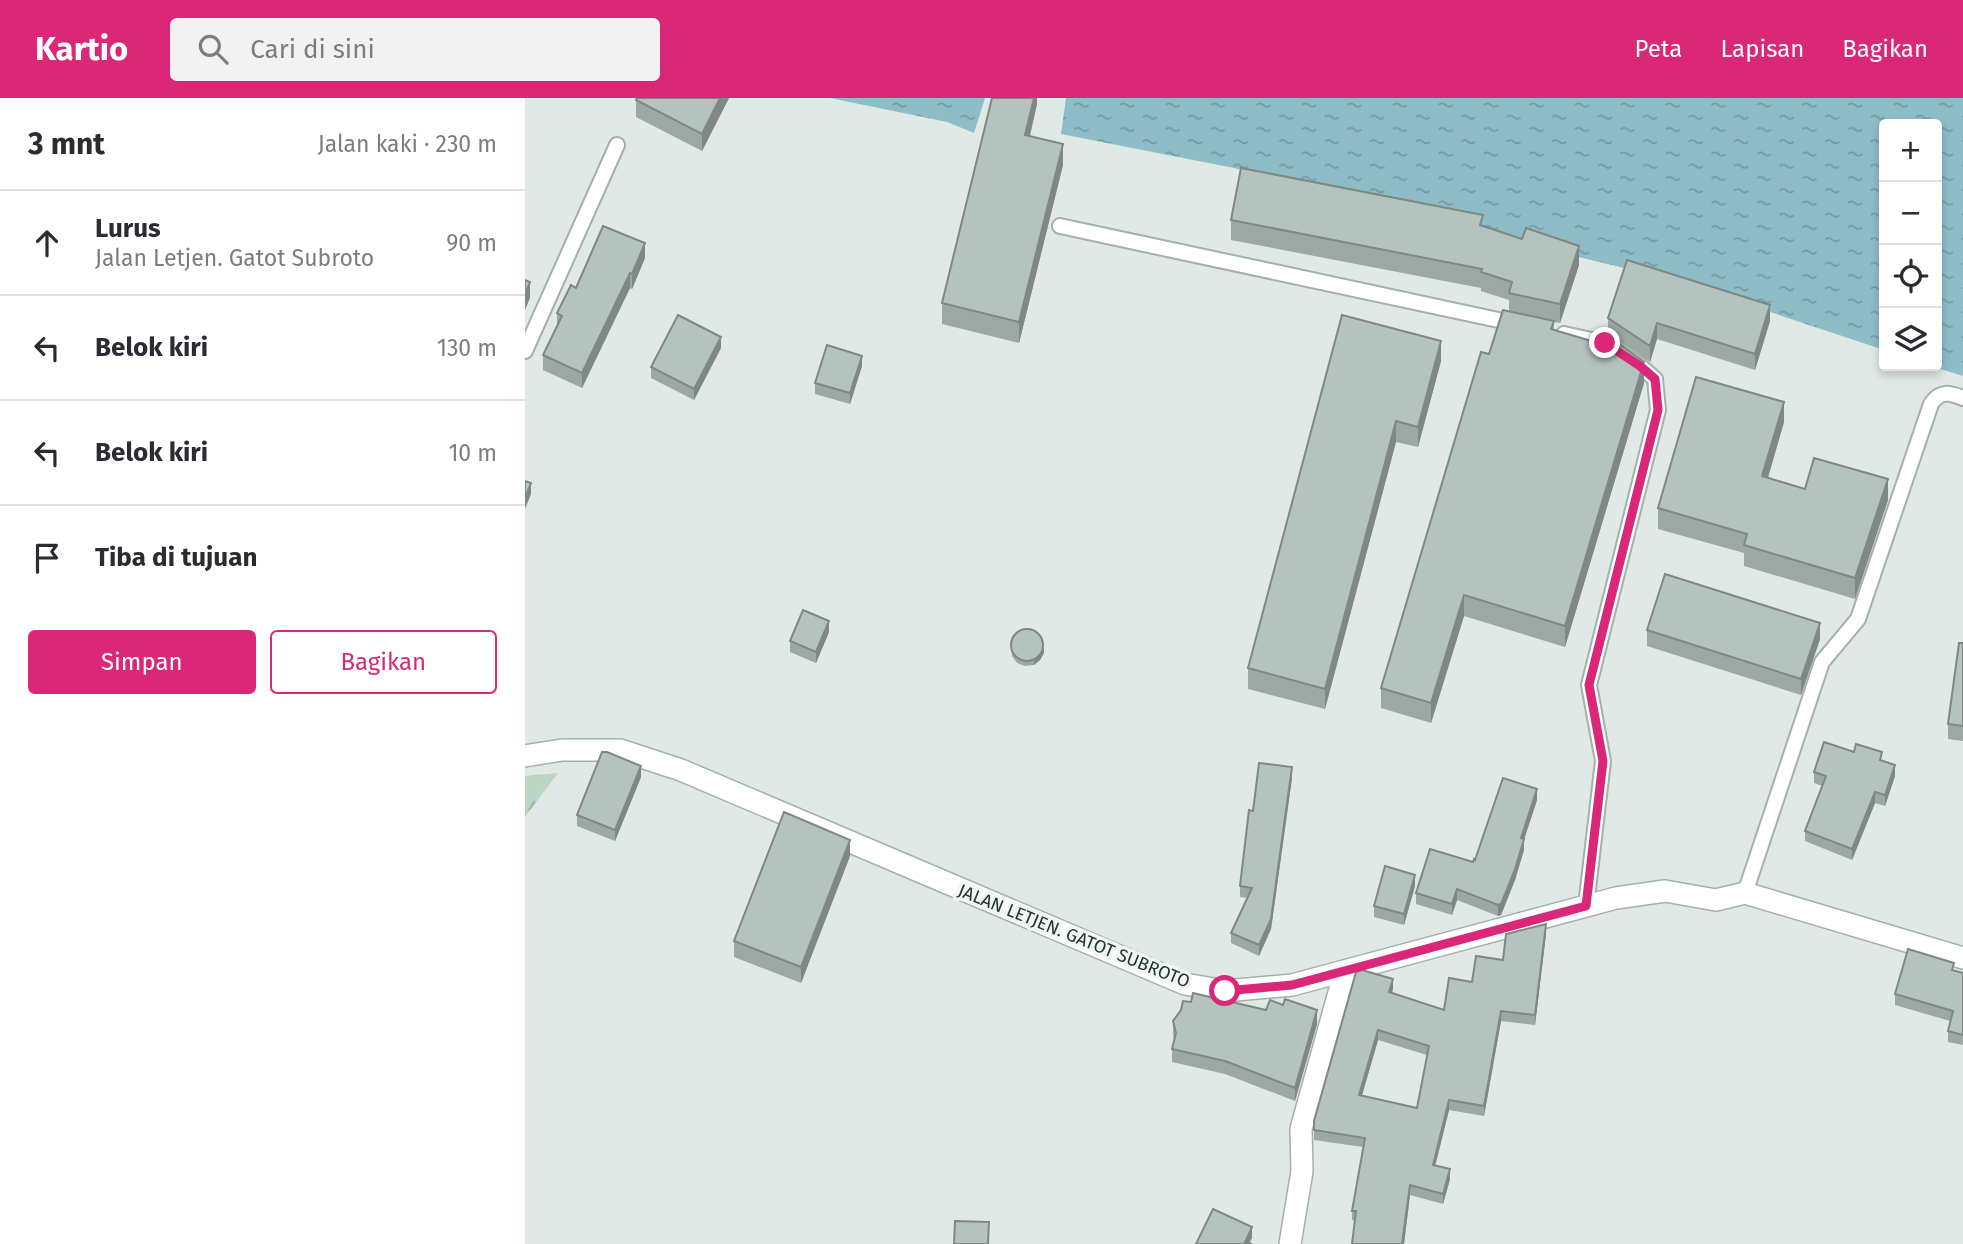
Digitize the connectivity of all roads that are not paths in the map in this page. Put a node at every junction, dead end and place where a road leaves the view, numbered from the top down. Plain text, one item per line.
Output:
1 (617, 145) dead end
2 (1060, 226) dead end
3 (525, 351) edge
4 (1963, 398) edge
5 (525, 756) edge
6 (1745, 893) junction
7 (1586, 906) junction
8 (1963, 958) edge
9 (1345, 971) junction
10 (1290, 1244) edge

1 - 3 lane
2 - 7 lane
4 - 6 lane
5 - 9 street, JALAN LETJEN. GATOT SUBROTO
6 - 7 street, JALAN LETJEN. GATOT SUBROTO
6 - 8 street, JALAN LETJEN. GATOT SUBROTO
7 - 9 street, JALAN LETJEN. GATOT SUBROTO
9 - 10 street

